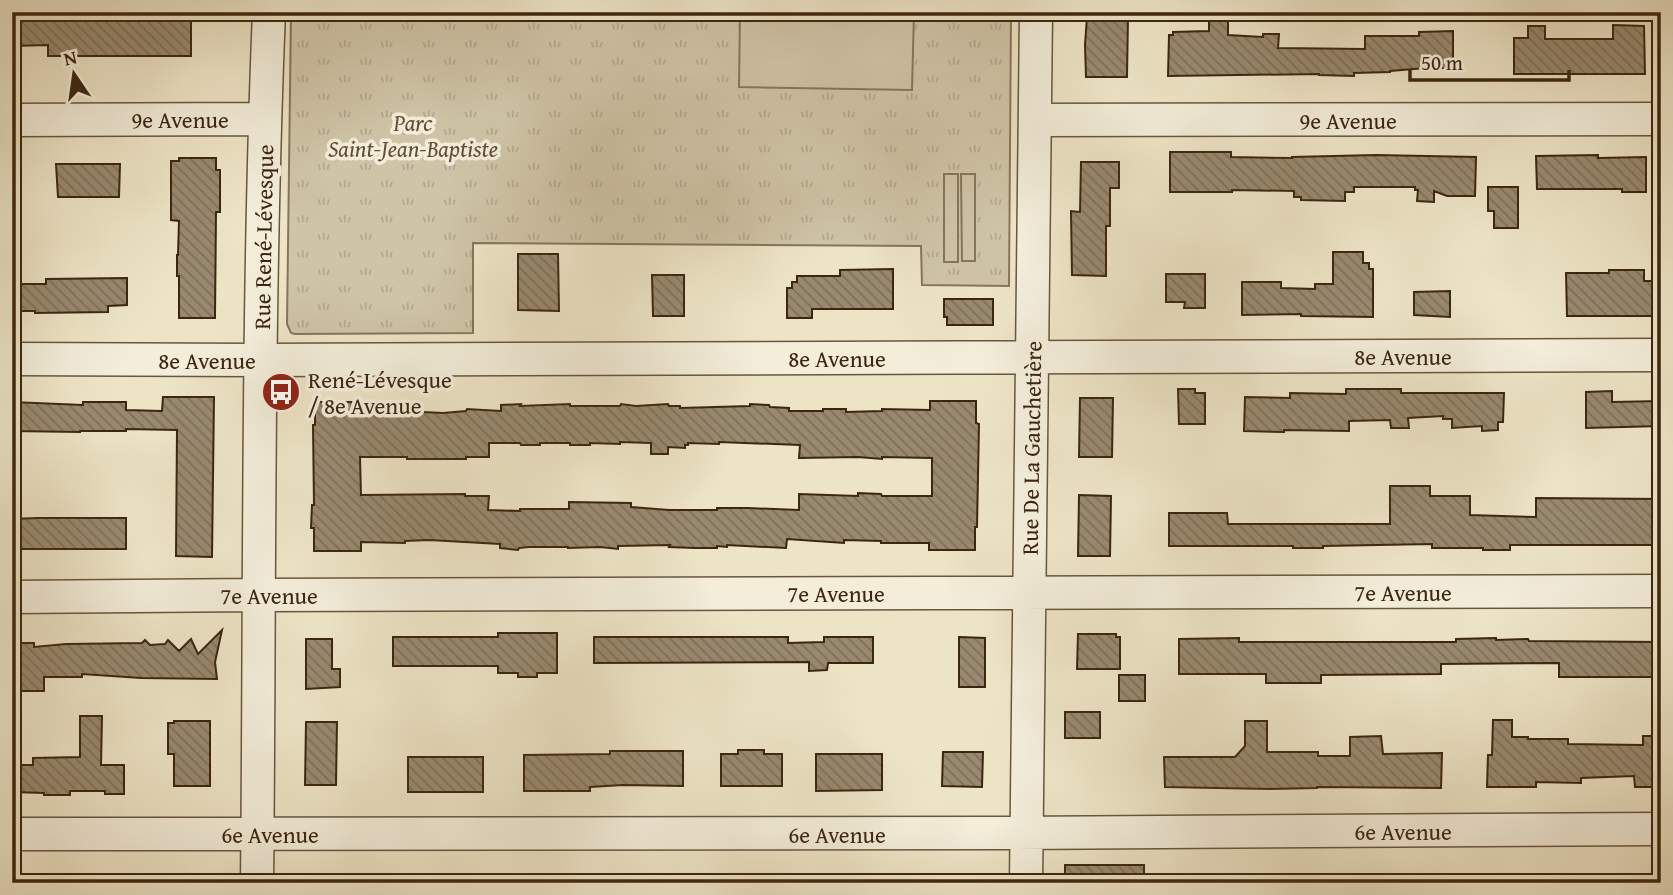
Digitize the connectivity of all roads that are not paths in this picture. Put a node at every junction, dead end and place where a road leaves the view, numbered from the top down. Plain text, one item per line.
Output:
1 (269, 12) edge
2 (1036, 12) edge
3 (265, 119) junction
4 (1661, 119) edge
5 (12, 120) edge
6 (1035, 120) junction
7 (1661, 355) edge
8 (1033, 357) junction
9 (12, 359) edge
10 (261, 360) junction
11 (1661, 591) edge
12 (1029, 593) junction
13 (259, 595) junction
14 (12, 597) edge
15 (1661, 829) edge
16 (1027, 833) junction
17 (12, 834) edge
18 (257, 834) junction
19 (257, 883) edge
20 (1026, 883) edge

1 - 3 street, Rue René-Lévesque
2 - 6 street, Rue De La Gauchetière
3 - 5 street, 9e Avenue
3 - 10 street, Rue René-Lévesque
4 - 6 street, 9e Avenue
6 - 8 street, Rue De La Gauchetière
7 - 8 street, 8e Avenue
8 - 10 street, 8e Avenue
8 - 12 street, Rue De La Gauchetière
9 - 10 street, 8e Avenue
10 - 13 street, Rue René-Lévesque
11 - 12 street, 7e Avenue
12 - 13 street, 7e Avenue
12 - 16 street, Rue De La Gauchetière
13 - 14 street, 7e Avenue
13 - 18 street, Rue René-Lévesque
15 - 16 street, 6e Avenue
16 - 18 street, 6e Avenue
16 - 20 street, Rue De La Gauchetière
17 - 18 street, 6e Avenue
18 - 19 street, Rue René-Lévesque

